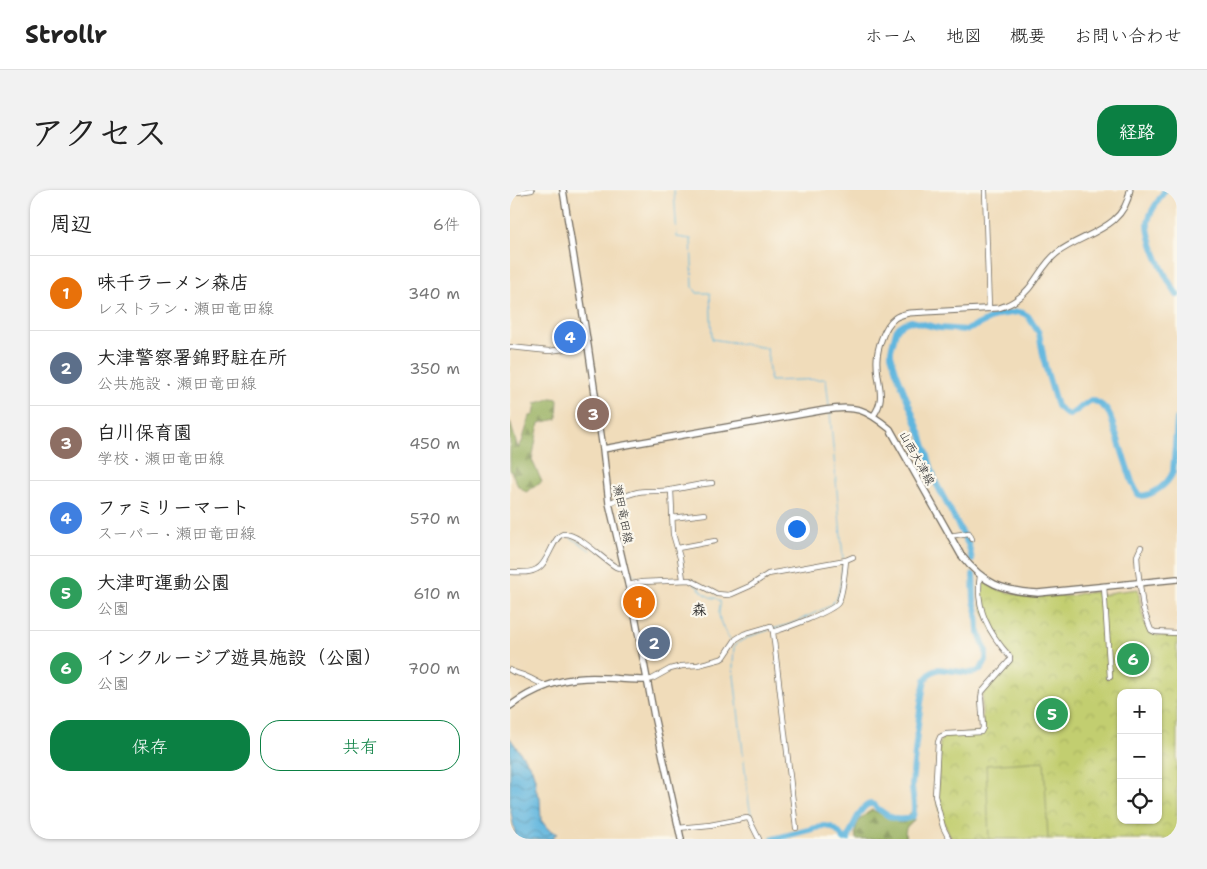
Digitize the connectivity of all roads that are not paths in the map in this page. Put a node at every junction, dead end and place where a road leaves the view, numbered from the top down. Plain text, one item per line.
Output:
1 (532, 190) edge
2 (563, 190) edge
3 (985, 190) edge
4 (1130, 190) edge
5 (510, 191) edge
6 (989, 308) junction
7 (588, 346) junction
8 (510, 347) edge
9 (873, 416) junction
10 (603, 449) junction
11 (712, 483) dead end
12 (671, 490) junction
13 (608, 503) junction
14 (705, 514) dead end
15 (672, 518) junction
16 (949, 536) junction
17 (972, 540) dead end
18 (715, 541) dead end
19 (1141, 547) dead end
20 (678, 548) junction
21 (853, 557) dead end
22 (846, 560) junction
23 (624, 569) junction
24 (510, 572) edge
25 (980, 576) junction
26 (683, 579) junction
27 (1177, 579) edge
28 (1140, 582) junction
29 (628, 586) junction
30 (1104, 586) junction
31 (773, 632) junction
32 (1177, 633) edge
33 (510, 670) edge
34 (1110, 677) dead end
35 (647, 680) junction
36 (547, 686) junction
37 (510, 706) edge
38 (678, 828) junction
39 (796, 828) dead end
40 (681, 839) edge
41 (759, 839) edge
42 (949, 839) edge

1 - 5 street
2 - 7 main road, 瀬田竜田線
3 - 6 street
4 - 6 street
6 - 9 street
7 - 8 street
7 - 10 main road, 瀬田竜田線
9 - 10 main road, 山西大津線
9 - 16 main road, 山西大津線
10 - 13 main road, 瀬田竜田線
11 - 12 street
12 - 13 street
12 - 15 street
13 - 23 main road, 瀬田竜田線
14 - 15 street
15 - 20 street
16 - 17 street
16 - 25 main road, 山西大津線
18 - 20 street
19 - 28 street
20 - 26 street
21 - 22 street
22 - 26 street
22 - 31 street
23 - 24 street
23 - 29 main road, 瀬田竜田線
25 - 30 main road, 山西大津線
25 - 42 street
26 - 29 street
27 - 28 main road, 山西大津線
28 - 30 main road, 山西大津線
28 - 32 street
29 - 35 main road, 瀬田竜田線
30 - 34 street
31 - 35 street
31 - 39 street
33 - 36 street
35 - 36 main road
35 - 38 main road, 瀬田竜田線
36 - 37 main road
38 - 40 main road, 瀬田竜田線
38 - 41 street

